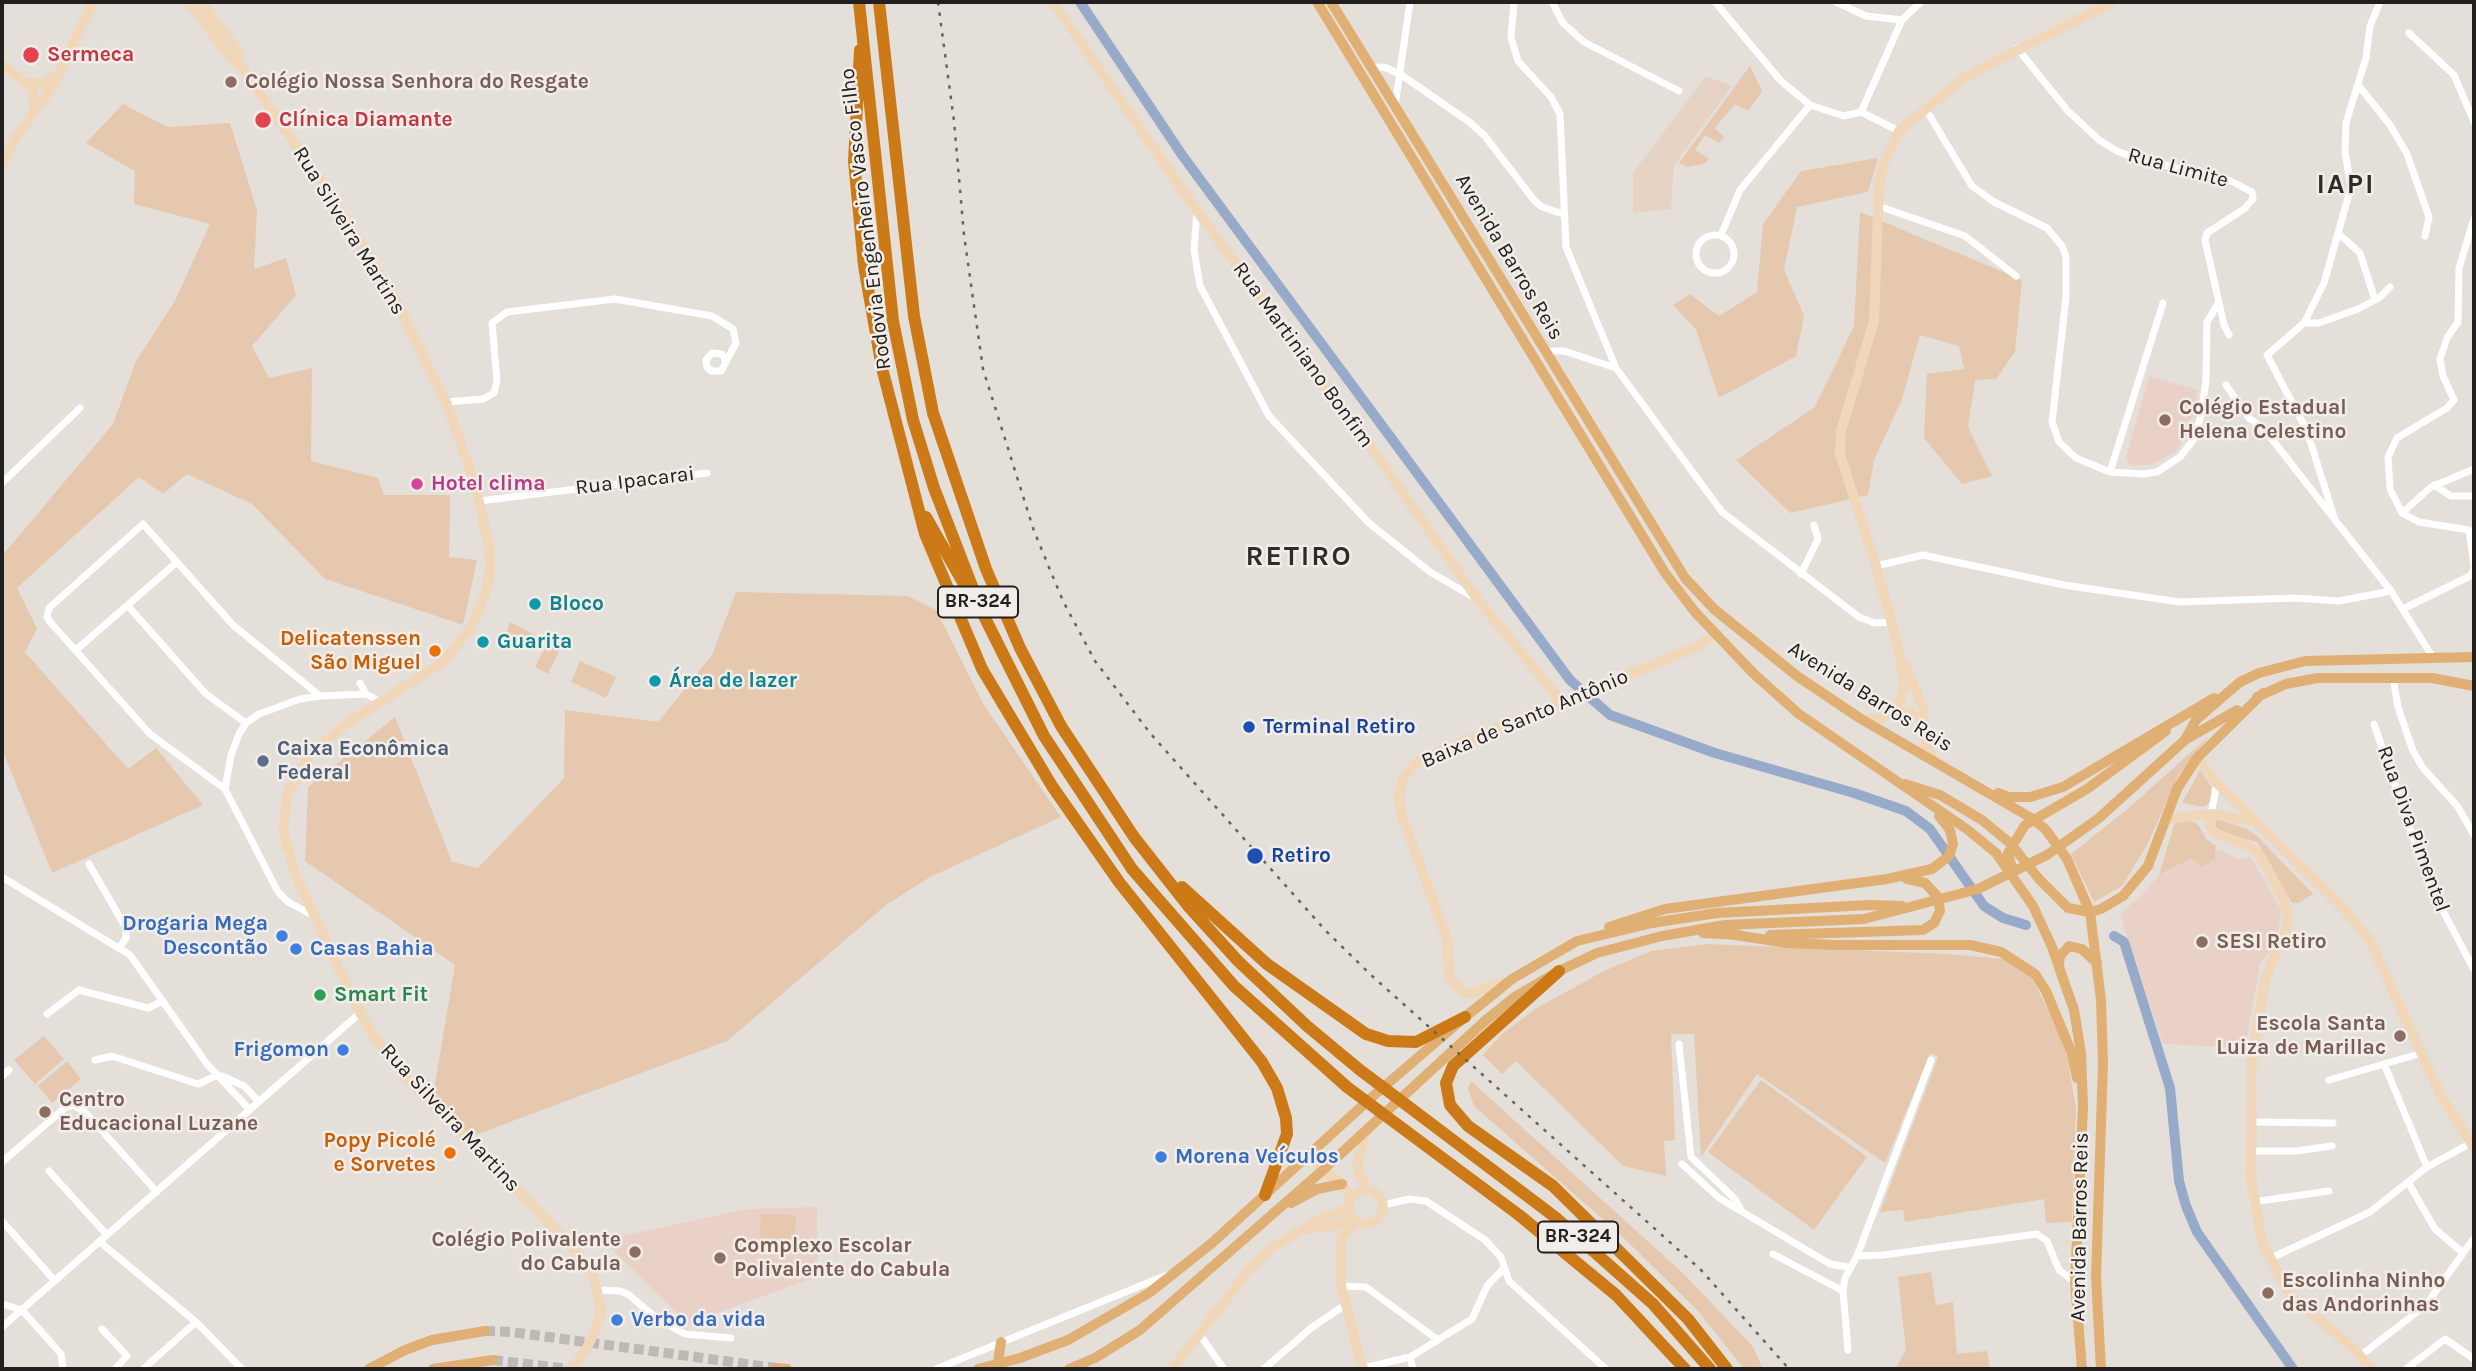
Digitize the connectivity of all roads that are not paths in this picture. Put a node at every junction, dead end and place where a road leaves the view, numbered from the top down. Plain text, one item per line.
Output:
1 (93, 2) edge
2 (188, 2) edge
3 (202, 2) edge
4 (859, 2) edge
5 (879, 2) edge
6 (1053, 2) edge
7 (1317, 2) edge
8 (1331, 2) edge
9 (1410, 2) edge
10 (1514, 2) edge
11 (1552, 2) edge
12 (1715, 2) edge
13 (1836, 2) edge
14 (1921, 2) edge
15 (2112, 2) edge
16 (2380, 2) edge
17 (1902, 20) junction
18 (862, 25) junction
19 (2409, 33) dead end
20 (2017, 48) junction
21 (2, 64) edge
22 (242, 67) junction
23 (1371, 68) junction
24 (1400, 74) junction
25 (57, 75) junction
26 (27, 83) junction
27 (2359, 86) junction
28 (1679, 91) dead end
29 (1810, 105) junction
30 (1395, 107) junction
31 (1925, 108) junction
32 (35, 109) junction
33 (1861, 112) junction
34 (2474, 122) edge
35 (1899, 131) junction
36 (2, 164) edge
37 (1878, 206) junction
38 (1198, 211) junction
39 (1563, 214) junction
40 (2474, 219) edge
41 (2339, 234) junction
42 (1721, 235) junction
43 (2425, 236) dead end
44 (2016, 276) dead end
45 (2390, 287) dead end
46 (2375, 300) junction
47 (2219, 302) junction
48 (2163, 303) dead end
49 (2304, 323) junction
50 (2229, 335) dead end
51 (1544, 351) junction
52 (725, 360) dead end
53 (1616, 368) junction
54 (2226, 385) dead end
55 (446, 402) junction
56 (80, 408) dead end
57 (2474, 469) edge
58 (707, 472) dead end
59 (2110, 472) junction
60 (2, 483) edge
61 (2434, 485) junction
62 (913, 492) junction
63 (2474, 496) edge
64 (479, 501) junction
65 (2402, 513) junction
66 (2335, 520) junction
67 (1814, 525) dead end
68 (177, 562) junction
69 (1876, 566) junction
70 (2474, 567) edge
71 (1801, 574) junction
72 (2390, 591) junction
73 (1703, 598) junction
74 (1477, 600) junction
75 (128, 606) junction
76 (2403, 609) junction
77 (982, 612) junction
78 (1891, 622) junction
79 (1715, 634) junction
80 (1898, 647) junction
81 (76, 650) junction
82 (2431, 656) junction
83 (2474, 657) edge
84 (2392, 677) junction
85 (360, 682) dead end
86 (2240, 682) junction
87 (2474, 686) edge
88 (2263, 693) junction
89 (366, 694) junction
90 (320, 696) junction
91 (380, 702) junction
92 (1562, 702) junction
93 (1896, 712) junction
94 (2181, 717) junction
95 (1861, 719) junction
96 (246, 723) junction
97 (1924, 724) junction
98 (2374, 724) dead end
99 (2185, 740) junction
100 (2197, 758) junction
101 (1936, 762) junction
102 (1892, 779) junction
103 (2217, 783) junction
104 (1975, 785) junction
105 (225, 789) junction
106 (1916, 796) junction
107 (2211, 814) junction
108 (2033, 819) junction
109 (2166, 819) junction
110 (2257, 823) junction
111 (2474, 835) edge
112 (2011, 844) junction
113 (1149, 856) junction
114 (89, 864) dead end
115 (2, 877) edge
116 (1887, 879) junction
117 (2020, 885) junction
118 (1920, 906) junction
119 (2090, 912) junction
120 (314, 916) junction
121 (1687, 932) junction
122 (1735, 935) junction
123 (1577, 942) junction
124 (120, 947) junction
125 (2097, 963) junction
126 (2059, 968) junction
127 (2474, 970) edge
128 (1559, 971) junction
129 (1512, 979) junction
130 (163, 1001) junction
131 (360, 1013) junction
132 (47, 1014) dead end
133 (1465, 1017) junction
134 (1679, 1044) dead end
135 (2422, 1053) junction
136 (95, 1060) dead end
137 (1931, 1060) dead end
138 (2385, 1066) junction
139 (9, 1070) dead end
140 (218, 1075) junction
141 (2, 1076) edge
142 (2329, 1080) dead end
143 (260, 1102) junction
144 (2083, 1106) junction
145 (250, 1110) junction
146 (2250, 1122) junction
147 (2333, 1123) dead end
148 (1367, 1127) junction
149 (2473, 1145) edge
150 (2332, 1146) dead end
151 (2250, 1151) junction
152 (1310, 1154) junction
153 (2, 1162) edge
154 (1682, 1164) dead end
155 (2427, 1167) junction
156 (1323, 1170) junction
157 (50, 1171) dead end
158 (2407, 1182) junction
159 (1342, 1184) junction
160 (1366, 1190) junction
161 (2329, 1191) dead end
162 (157, 1192) junction
163 (1265, 1195) junction
164 (2253, 1202) junction
165 (1383, 1205) junction
166 (1740, 1209) junction
167 (1276, 1211) junction
168 (1352, 1212) junction
169 (2, 1222) edge
170 (107, 1235) junction
171 (2474, 1238) edge
172 (100, 1242) junction
173 (2462, 1252) junction
174 (1773, 1254) dead end
175 (1857, 1256) junction
176 (2269, 1260) junction
177 (1848, 1267) junction
178 (1503, 1269) junction
179 (1180, 1270) junction
180 (55, 1281) junction
181 (2075, 1282) junction
182 (1341, 1286) junction
183 (599, 1290) junction
184 (1843, 1291) junction
185 (2, 1304) edge
186 (1345, 1306) junction
187 (22, 1310) junction
188 (196, 1322) junction
189 (2, 1328) edge
190 (102, 1329) dead end
191 (485, 1331) tunnel mouth
192 (1200, 1335) junction
193 (730, 1338) dead end
194 (1438, 1340) junction
195 (1001, 1342) junction
196 (1848, 1350) dead end
197 (2360, 1356) junction
198 (1410, 1357) junction
199 (2474, 1359) edge
200 (493, 1360) tunnel mouth
201 (997, 1367) edge
202 (63, 1369) edge
203 (115, 1369) edge
204 (143, 1369) edge
205 (242, 1369) edge
206 (369, 1369) edge
207 (433, 1369) edge
208 (571, 1369) edge
209 (936, 1369) edge
210 (978, 1369) edge
211 (1069, 1369) edge
212 (1172, 1369) edge
213 (1224, 1369) edge
214 (1265, 1369) edge
215 (1363, 1369) edge
216 (1413, 1369) edge
217 (1605, 1369) edge
218 (1685, 1369) edge
219 (1710, 1369) edge
220 (1727, 1369) edge
221 (2082, 1369) edge
222 (2101, 1369) edge
223 (2372, 1369) edge
224 (2406, 1369) edge

1 - 25 main road
2 - 22 main road, Rua Silveira Martins
3 - 22 main road, Rua Silveira Martins
4 - 18 highway, Rodovia Engenheiro Vasco Filho / BR-324
5 - 113 highway, Rodovia Engenheiro Vasco Filho / BR-324
6 - 38 main road, Rua Martiniano Bonfim
7 - 79 main road, Avenida Barros Reis
8 - 23 main road, Avenida Barros Reis
9 - 24 street
10 - 39 street
11 - 28 street
12 - 29 street
13 - 17 street
14 - 17 street
15 - 20 main road
16 - 27 street
17 - 33 street
18 - 62 highway
18 - 77 highway, Rodovia Engenheiro Vasco Filho / BR-324
19 - 34 street
20 - 31 main road
20 - 47 street, Rua Limite
21 - 26 main road
22 - 55 main road, Rua Silveira Martins
23 - 24 street
23 - 30 main road, Avenida Barros Reis
24 - 30 street
24 - 39 street
25 - 26 main road
25 - 32 main road
26 - 32 main road
27 - 41 street
27 - 43 street
29 - 33 street
29 - 42 street
30 - 51 main road, Avenida Barros Reis
31 - 35 main road
31 - 59 street
32 - 36 main road
33 - 35 street
35 - 37 main road
37 - 44 street
37 - 69 main road
38 - 74 main road, Rua Martiniano Bonfim
38 - 74 street
39 - 53 street
40 - 65 street
41 - 46 street
41 - 49 street
42 - 42 street
45 - 46 street
46 - 49 street
47 - 50 street, Rua Limite
47 - 59 street
48 - 59 street
49 - 66 street
51 - 53 street
51 - 73 main road, Avenida Barros Reis
52 - 55 street
53 - 71 street
54 - 66 street
55 - 64 main road, Rua Silveira Martins
56 - 60 street
57 - 61 street
58 - 64 street, Rua Ipacarai
61 - 63 street
61 - 65 street
62 - 77 highway
62 - 163 highway
64 - 91 main road, Rua Silveira Martins
65 - 70 street
66 - 72 street
67 - 71 street
68 - 75 street
68 - 81 street
68 - 90 street
69 - 72 street
69 - 78 main road
70 - 76 street
71 - 78 street
72 - 76 street
73 - 79 main road
73 - 95 main road, Avenida Barros Reis
74 - 92 main road, Rua Martiniano Bonfim
75 - 81 street
75 - 96 street
76 - 82 street
77 - 218 highway, Rodovia Engenheiro Vasco Filho / BR-324
78 - 80 main road
79 - 92 main road, Baixa de Santo Antônio
79 - 102 main road, Avenida Barros Reis
80 - 93 main road
80 - 97 main road
81 - 105 street
82 - 83 main road
82 - 86 main road
84 - 87 main road
84 - 88 main road
84 - 111 street, Rua Diva Pimentel
85 - 89 street
86 - 94 main road
86 - 99 main road
88 - 99 main road
88 - 100 main road
89 - 90 street
89 - 91 street
90 - 96 street
91 - 120 main road, Rua Silveira Martins
92 - 129 main road, Baixa de Santo Antônio
93 - 95 main road
93 - 97 main road
94 - 104 main road
94 - 108 main road
95 - 101 main road, Avenida Barros Reis
96 - 105 street
97 - 101 main road
98 - 127 street, Rua Diva Pimentel
99 - 118 main road
100 - 103 main road
100 - 109 main road
101 - 104 main road, Avenida Barros Reis
102 - 106 main road, Avenida Barros Reis
102 - 112 main road
103 - 107 street
103 - 110 main road
104 - 108 main road, Avenida Barros Reis
105 - 120 street
106 - 116 main road
106 - 117 main road, Avenida Barros Reis
107 - 109 main road
107 - 110 main road
107 - 146 main road
108 - 112 main road
108 - 119 main road, Avenida Barros Reis
109 - 119 main road
110 - 135 main road
112 - 117 main road
112 - 119 main road
113 - 133 highway
113 - 219 highway, Rodovia Engenheiro Vasco Filho / BR-324
114 - 124 street
115 - 124 street
116 - 122 main road
116 - 123 main road
117 - 126 main road, Avenida Barros Reis
118 - 121 main road
118 - 123 main road
119 - 125 main road, Avenida Barros Reis
120 - 131 main road, Rua Silveira Martins
121 - 122 main road
121 - 128 main road
122 - 144 main road
123 - 129 main road
124 - 130 street
125 - 126 main road
125 - 222 main road, Avenida Barros Reis
126 - 144 main road, Avenida Barros Reis
128 - 148 main road
128 - 220 highway
129 - 133 main road
130 - 132 street
130 - 140 street
131 - 143 street
131 - 183 main road, Rua Silveira Martins
133 - 152 main road
134 - 166 street
135 - 138 street
135 - 149 main road
136 - 140 street
137 - 175 street
138 - 142 street
138 - 155 street
139 - 141 street
140 - 143 street
140 - 145 street
143 - 145 street
144 - 181 main road, Avenida Barros Reis
145 - 162 street
146 - 147 street
146 - 151 main road
148 - 156 main road
148 - 160 main road
149 - 155 street
150 - 151 street
151 - 164 main road
152 - 156 main road
152 - 163 main road
153 - 162 street
154 - 166 street
155 - 158 street
156 - 159 main road
156 - 167 main road
157 - 170 street
158 - 173 street
158 - 176 street
159 - 167 main road
159 - 168 main road
160 - 165 main road
160 - 168 main road
161 - 164 street
162 - 170 street
163 - 179 main road
164 - 176 main road
165 - 168 main road
165 - 178 street
166 - 177 street
167 - 211 main road
168 - 182 main road
168 - 192 main road
169 - 180 street
170 - 172 street
171 - 173 street
172 - 180 street
172 - 188 street
173 - 197 street
174 - 184 street
175 - 177 street
175 - 181 street
176 - 197 main road
177 - 184 street
178 - 194 street
178 - 217 street
179 - 195 street
179 - 201 main road
180 - 187 street
181 - 221 main road, Avenida Barros Reis
182 - 186 main road
182 - 194 street
183 - 193 street
183 - 208 main road
184 - 196 street
185 - 187 street
186 - 214 street
186 - 215 main road
187 - 189 street
187 - 202 street
188 - 204 street
188 - 205 street
190 - 203 street
191 - 206 main road
192 - 212 main road
192 - 213 street
194 - 198 street
195 - 201 main road
195 - 209 street
197 - 223 main road
198 - 215 street
198 - 216 street
199 - 224 street
200 - 207 main road
201 - 210 main road

